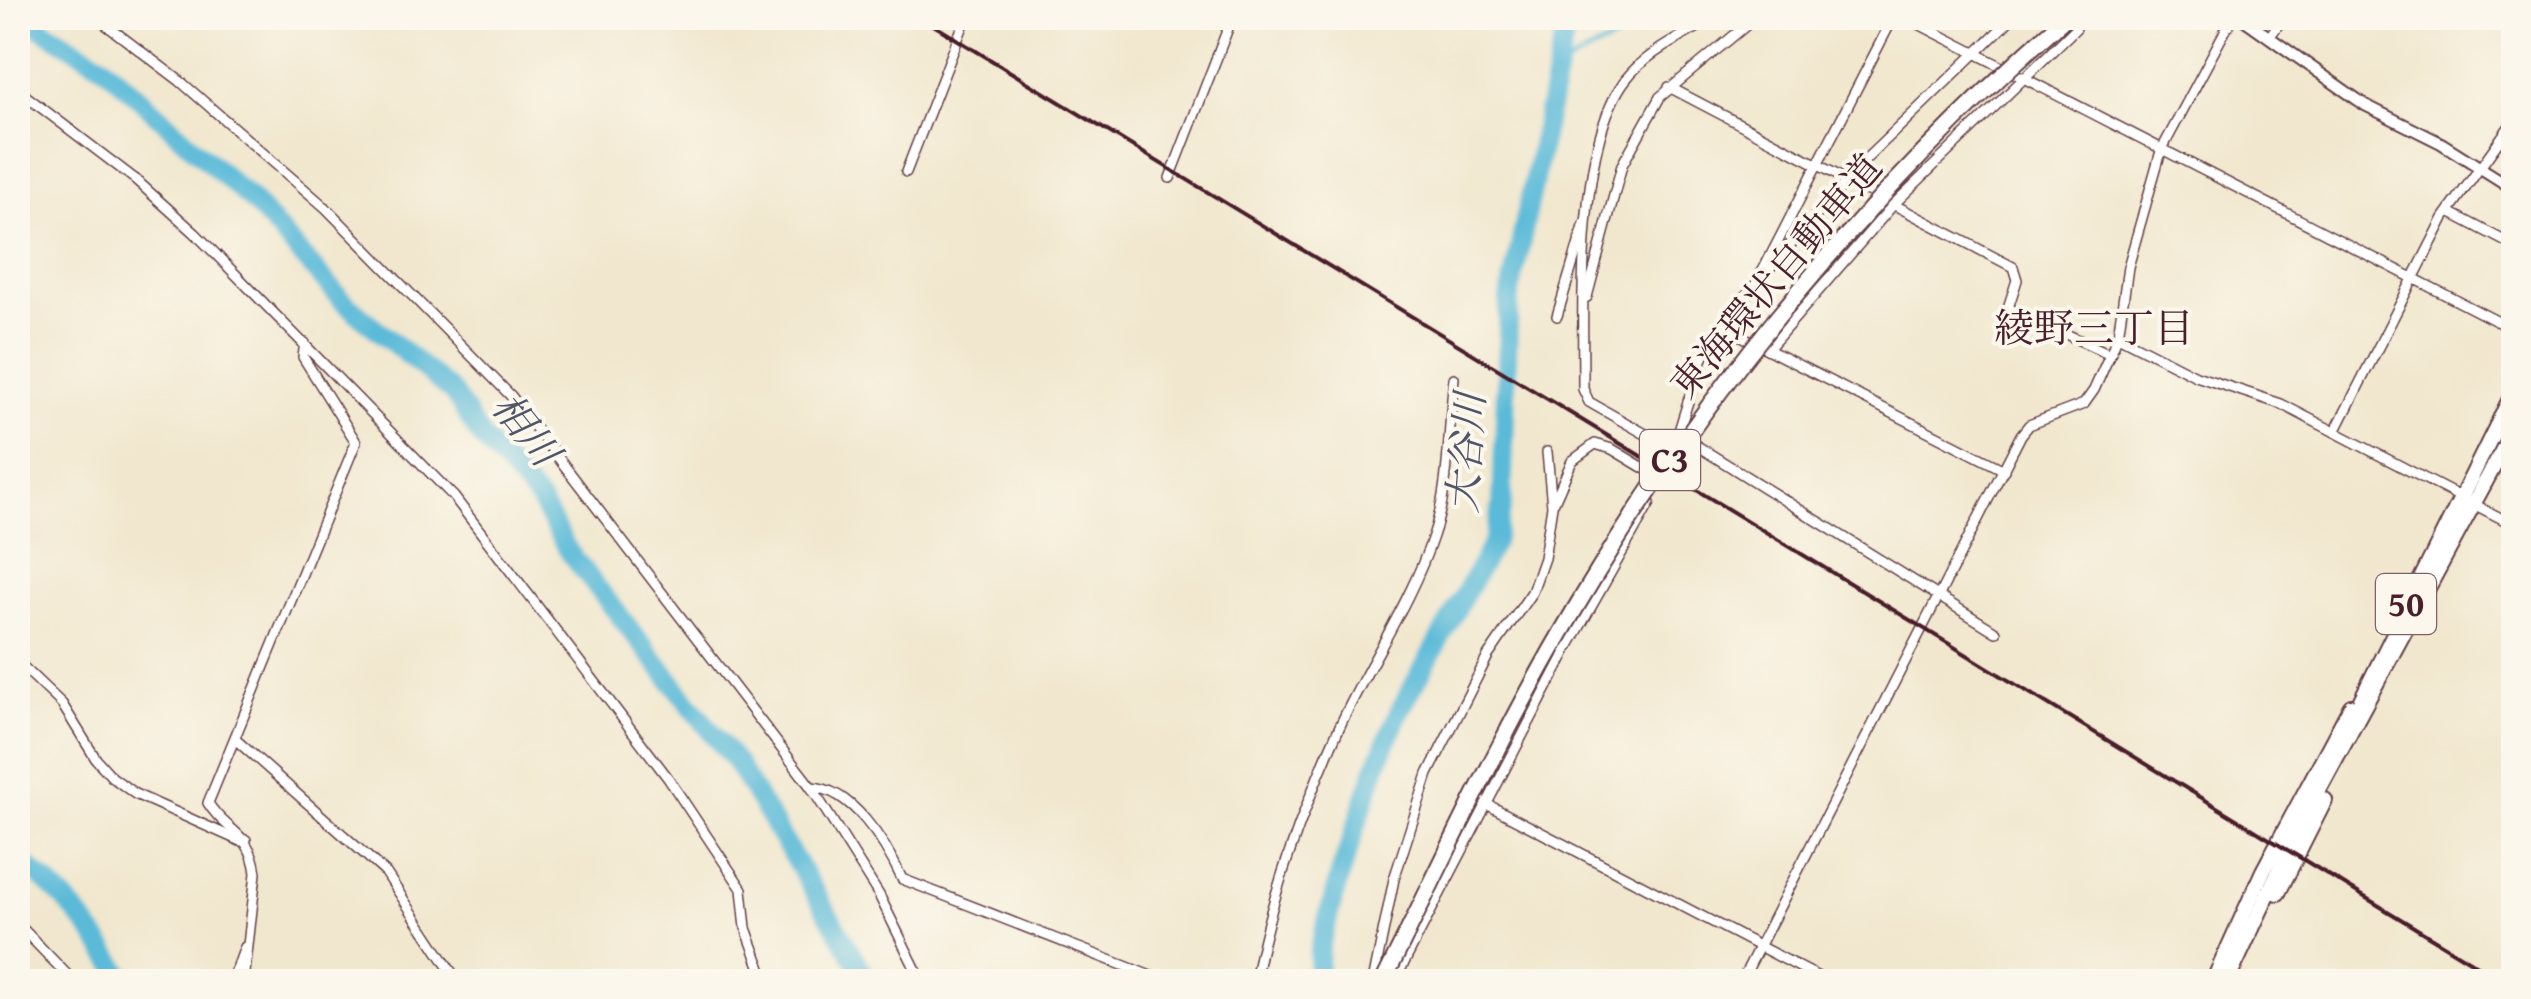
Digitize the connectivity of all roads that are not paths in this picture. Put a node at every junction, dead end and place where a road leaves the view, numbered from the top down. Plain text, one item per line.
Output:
1 (97, 18) edge
2 (966, 18) edge
3 (1232, 18) edge
4 (1714, 18) edge
5 (1755, 18) edge
6 (1893, 18) edge
7 (1907, 18) edge
8 (2012, 18) edge
9 (2068, 18) edge
10 (2232, 18) edge
11 (2242, 18) edge
12 (2284, 18) edge
13 (2270, 36) junction
14 (1975, 52) junction
15 (2023, 76) junction
16 (1669, 87) junction
17 (18, 90) edge
18 (2514, 120) edge
19 (2161, 150) junction
20 (1816, 166) junction
21 (2480, 166) junction
22 (906, 172) dead end
23 (1170, 178) dead end
24 (1846, 181) junction
25 (2514, 189) edge
26 (1892, 205) junction
27 (1589, 211) junction
28 (2448, 212) junction
29 (2514, 246) edge
30 (2413, 280) junction
31 (1756, 284) junction
32 (1583, 310) junction
33 (1558, 316) dead end
34 (1720, 325) junction
35 (2514, 330) edge
36 (2118, 336) junction
37 (305, 343) junction
38 (1768, 349) junction
39 (2108, 353) junction
40 (1454, 378) dead end
41 (2514, 391) edge
42 (2514, 429) edge
43 (2335, 432) junction
44 (1678, 434) junction
45 (1670, 448) junction
46 (1547, 452) dead end
47 (2004, 470) junction
48 (1657, 476) junction
49 (2459, 497) junction
50 (2475, 504) junction
51 (1552, 506) junction
52 (2514, 524) edge
53 (1939, 596) junction
54 (1996, 632) dead end
55 (18, 662) edge
56 (2364, 701) junction
57 (235, 739) junction
58 (810, 787) junction
59 (1468, 794) dead end
60 (1488, 805) junction
61 (246, 840) junction
62 (18, 924) edge
63 (249, 940) junction
64 (1760, 947) junction
65 (2221, 979) edge
66 (74, 982) edge
67 (232, 982) edge
68 (244, 982) edge
69 (458, 982) edge
70 (766, 982) edge
71 (922, 982) edge
72 (1166, 982) edge
73 (1255, 982) edge
74 (1372, 982) edge
75 (1383, 982) edge
76 (1394, 982) edge
77 (1741, 982) edge
78 (1828, 982) edge

1 - 58 street
2 - 22 street
3 - 23 street
4 - 27 street
5 - 16 street
6 - 20 street
7 - 14 street
8 - 14 street
9 - 15 street
9 - 75 highway, 東海環状自動車道 / C3, bridge
10 - 19 street
11 - 13 street
12 - 13 street
13 - 21 street
14 - 15 street
14 - 24 street
15 - 19 street
15 - 26 street
16 - 20 street
16 - 32 street
17 - 37 street
18 - 21 street
19 - 30 street
19 - 36 street
20 - 24 street
20 - 31 street
21 - 25 street
21 - 28 street
24 - 26 street
24 - 31 street
26 - 38 street
26 - 39 street
27 - 32 street
27 - 33 street
28 - 29 street
28 - 30 street
30 - 35 street
30 - 43 street
31 - 34 street
32 - 45 street
34 - 38 street
34 - 44 street
36 - 39 street
36 - 43 street
37 - 57 street
37 - 70 street
38 - 47 street
39 - 47 street
40 - 73 street
41 - 49 main road, 50
42 - 50 main road, 50
43 - 49 street
44 - 45 street
44 - 53 street
45 - 48 street
46 - 51 street
47 - 53 street
48 - 51 street
48 - 60 street
49 - 50 street
49 - 56 main road, 50
50 - 52 street
50 - 56 main road, 50
51 - 74 street
53 - 54 street
53 - 64 street
55 - 61 street
56 - 65 main road, 50
56 - 65 main road
56 - 65 main road
57 - 61 street
57 - 69 street
58 - 71 street
58 - 72 street
59 - 60 street
60 - 64 street
60 - 76 street
61 - 63 street
62 - 66 street
63 - 67 street
63 - 68 street
64 - 77 street
64 - 78 street

